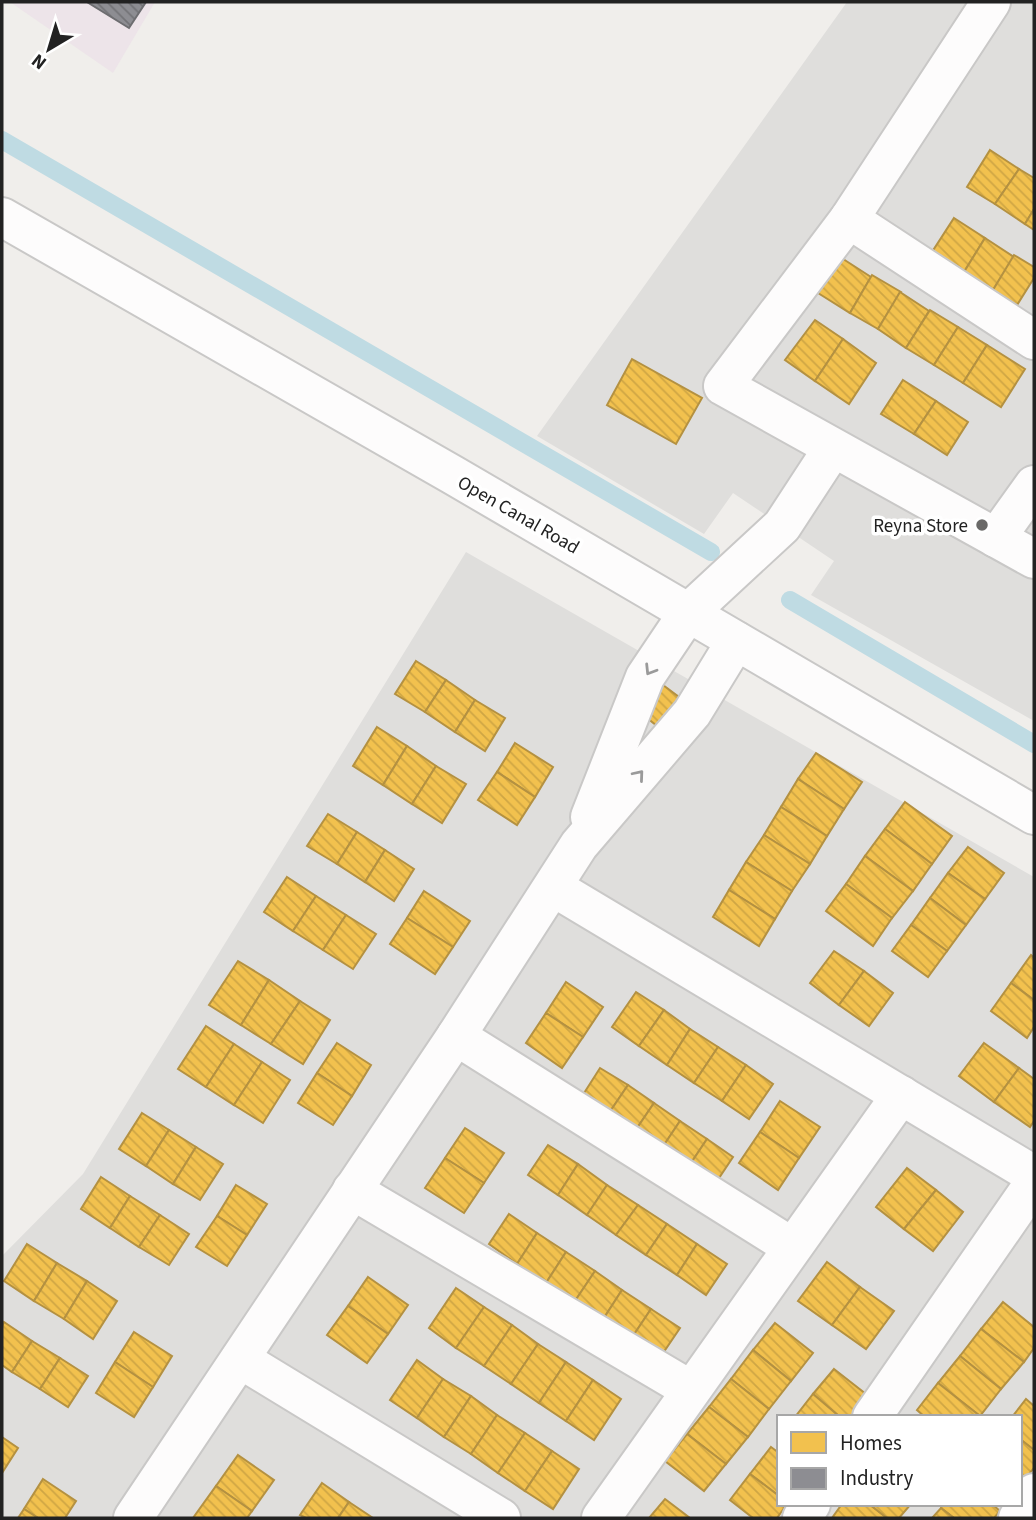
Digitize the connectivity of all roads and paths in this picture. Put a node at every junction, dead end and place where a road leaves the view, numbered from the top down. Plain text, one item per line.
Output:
1 (991, 2) edge
2 (2, 217) edge
3 (849, 219) junction
4 (1034, 341) edge
5 (833, 448) junction
6 (1034, 485) edge
7 (996, 538) junction
8 (1034, 559) edge
9 (688, 613) junction
10 (736, 642) junction
11 (1034, 815) edge
12 (579, 845) junction
13 (552, 887) junction
14 (456, 1036) junction
15 (901, 1096) junction
16 (1034, 1175) edge
17 (1034, 1183) edge
18 (352, 1190) junction
19 (792, 1247) junction
20 (240, 1359) junction
21 (691, 1390) junction
22 (873, 1415) edge
23 (1034, 1493) edge
24 (133, 1518) edge
25 (501, 1518) edge
26 (601, 1518) edge
27 (1018, 1518) edge

1 - 3 street
2 - 9 street, Open Canal Road
3 - 4 street
3 - 5 street
5 - 7 street
5 - 9 street
6 - 7 street
7 - 8 street
9 - 10 street, Open Canal Road
9 -> 12 street
10 - 11 street, Open Canal Road
12 -> 10 street
12 - 13 street
13 - 14 street
13 - 15 street
14 - 18 street
14 - 19 street
15 - 16 street
15 - 19 street
17 - 22 street
18 - 20 street
18 - 21 street
19 - 21 street
20 - 24 street
20 - 25 street
21 - 26 street
23 - 27 street

